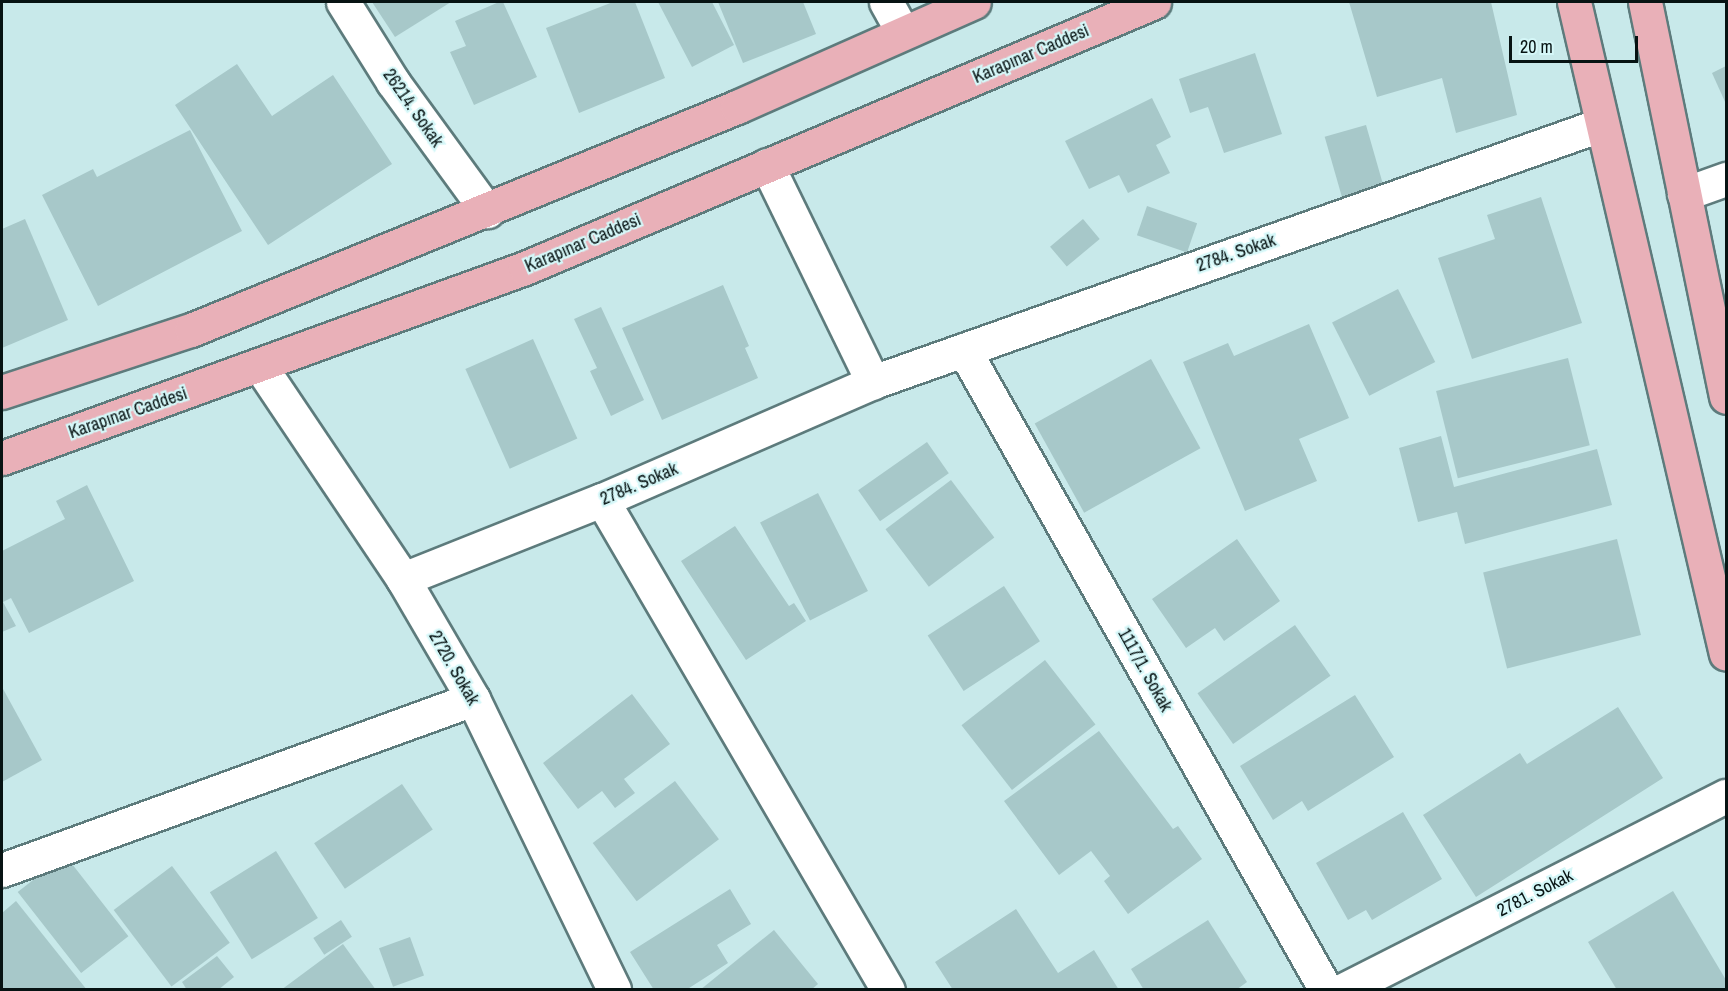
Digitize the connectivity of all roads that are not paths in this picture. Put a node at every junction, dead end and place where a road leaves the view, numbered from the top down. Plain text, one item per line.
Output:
1 (343, 2) edge
2 (886, 2) edge
3 (974, 2) edge
4 (1154, 2) edge
5 (1574, 2) edge
6 (1645, 2) edge
7 (902, 31) junction
8 (1600, 125) junction
9 (767, 165) junction
10 (1726, 179) edge
11 (1684, 194) junction
12 (487, 211) junction
13 (964, 350) junction
14 (260, 366) junction
15 (873, 382) junction
16 (2, 392) edge
17 (1726, 398) edge
18 (2, 458) edge
19 (602, 501) junction
20 (403, 579) junction
21 (1726, 654) edge
22 (473, 699) junction
23 (1726, 795) edge
24 (2, 870) edge
25 (614, 990) edge
26 (888, 990) edge
27 (1326, 990) edge
28 (1343, 990) edge

1 - 12 street, 26214. Sokak
2 - 7 street
3 - 7 main road
4 - 9 main road, Karapınar Caddesi
5 - 8 main road
6 - 11 main road
7 - 12 main road
8 - 13 street, 2784. Sokak
8 - 21 main road
9 - 14 main road, Karapınar Caddesi
9 - 15 street
10 - 11 street
11 - 17 main road
12 - 16 main road
13 - 15 street, 2784. Sokak
13 - 27 street, 1117/1. Sokak
14 - 18 main road, Karapınar Caddesi
14 - 20 street, 2720. Sokak
15 - 19 street, 2784. Sokak
19 - 20 street, 2784. Sokak
19 - 26 street
20 - 22 street, 2720. Sokak
22 - 24 street
22 - 25 street, 2720. Sokak
23 - 28 street, 2781. Sokak

